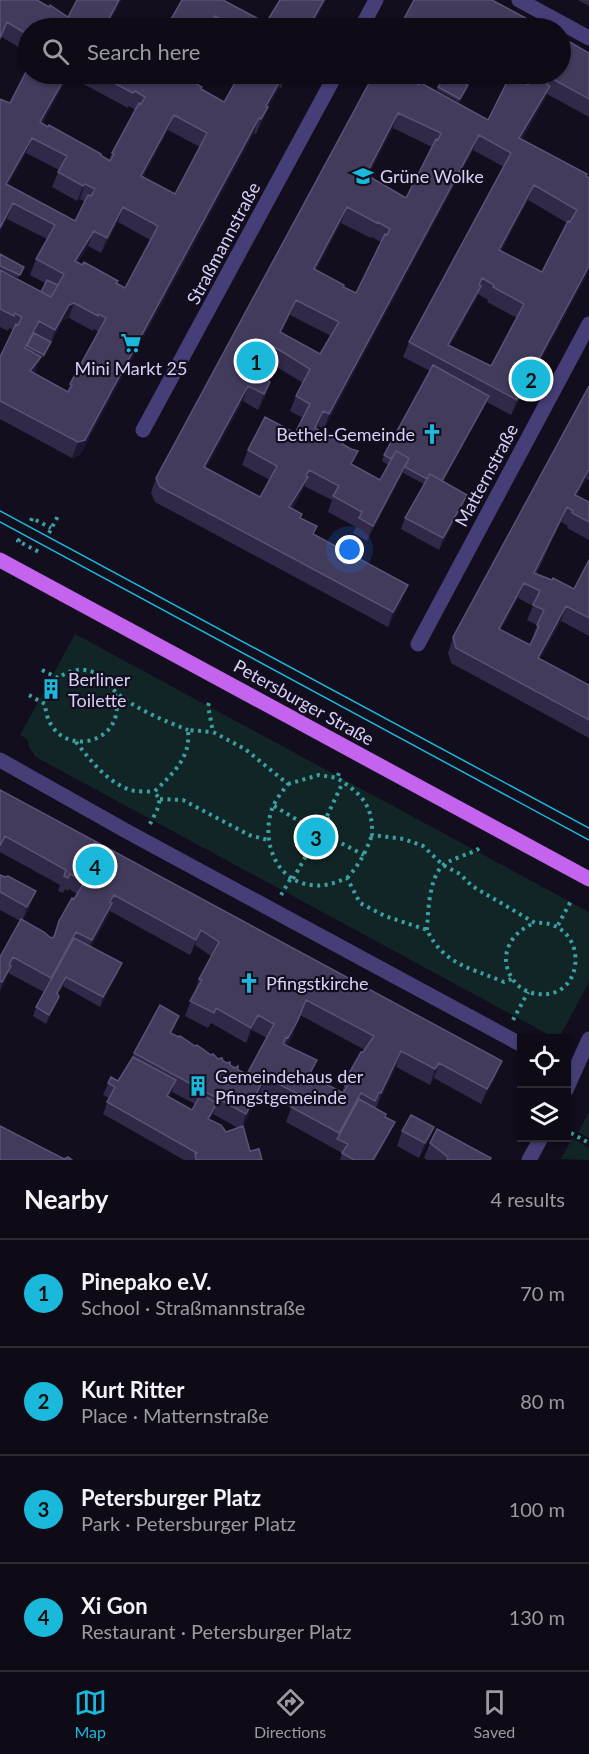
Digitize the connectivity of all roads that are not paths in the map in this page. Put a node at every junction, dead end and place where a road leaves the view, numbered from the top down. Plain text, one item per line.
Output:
1 (376, 0) edge
2 (519, 0) edge
3 (366, 18) edge
4 (552, 18) edge
5 (571, 28) edge
6 (589, 38) edge
7 (331, 84) edge
8 (589, 324) edge
9 (143, 430) dead end
10 (0, 560) edge
11 (418, 644) dead end
12 (0, 760) edge
13 (589, 879) edge
14 (589, 1039) edge
15 (517, 1042) edge
16 (571, 1069) edge
17 (538, 1142) edge
18 (529, 1160) edge

1 - 3 street
2 - 4 street
5 - 6 street
7 - 9 street, Straßmannstraße
8 - 11 street, Matternstraße
10 - 13 main road, Petersburger Straße
12 - 15 street
14 - 16 street
17 - 18 street

